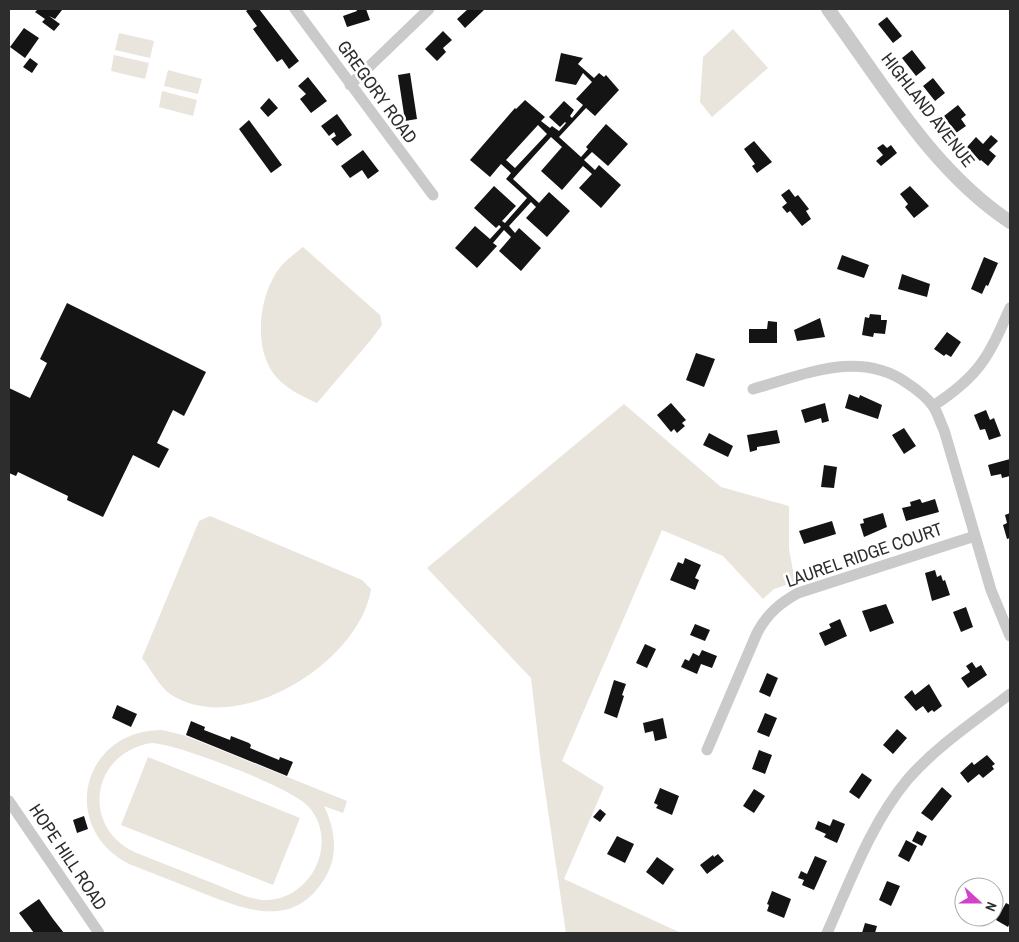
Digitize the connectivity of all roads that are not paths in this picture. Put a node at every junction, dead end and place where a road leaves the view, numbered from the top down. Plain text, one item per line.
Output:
1 (295, 9) edge
2 (429, 9) edge
3 (828, 9) edge
4 (350, 85) junction
5 (433, 195) dead end
6 (1010, 222) edge
7 (1010, 308) edge
8 (754, 389) dead end
9 (933, 406) junction
10 (975, 536) junction
11 (1010, 636) edge
12 (1010, 694) edge
13 (707, 750) dead end
14 (9, 801) edge
15 (99, 933) edge
16 (827, 933) edge

1 - 4 street, GREGORY ROAD
2 - 4 street
3 - 6 street, HIGHLAND AVENUE
4 - 5 street, GREGORY ROAD
7 - 9 street
8 - 9 street
9 - 10 street
10 - 11 street
10 - 13 street, LAUREL RIDGE COURT
12 - 16 street
14 - 15 street, HOPE HILL ROAD

